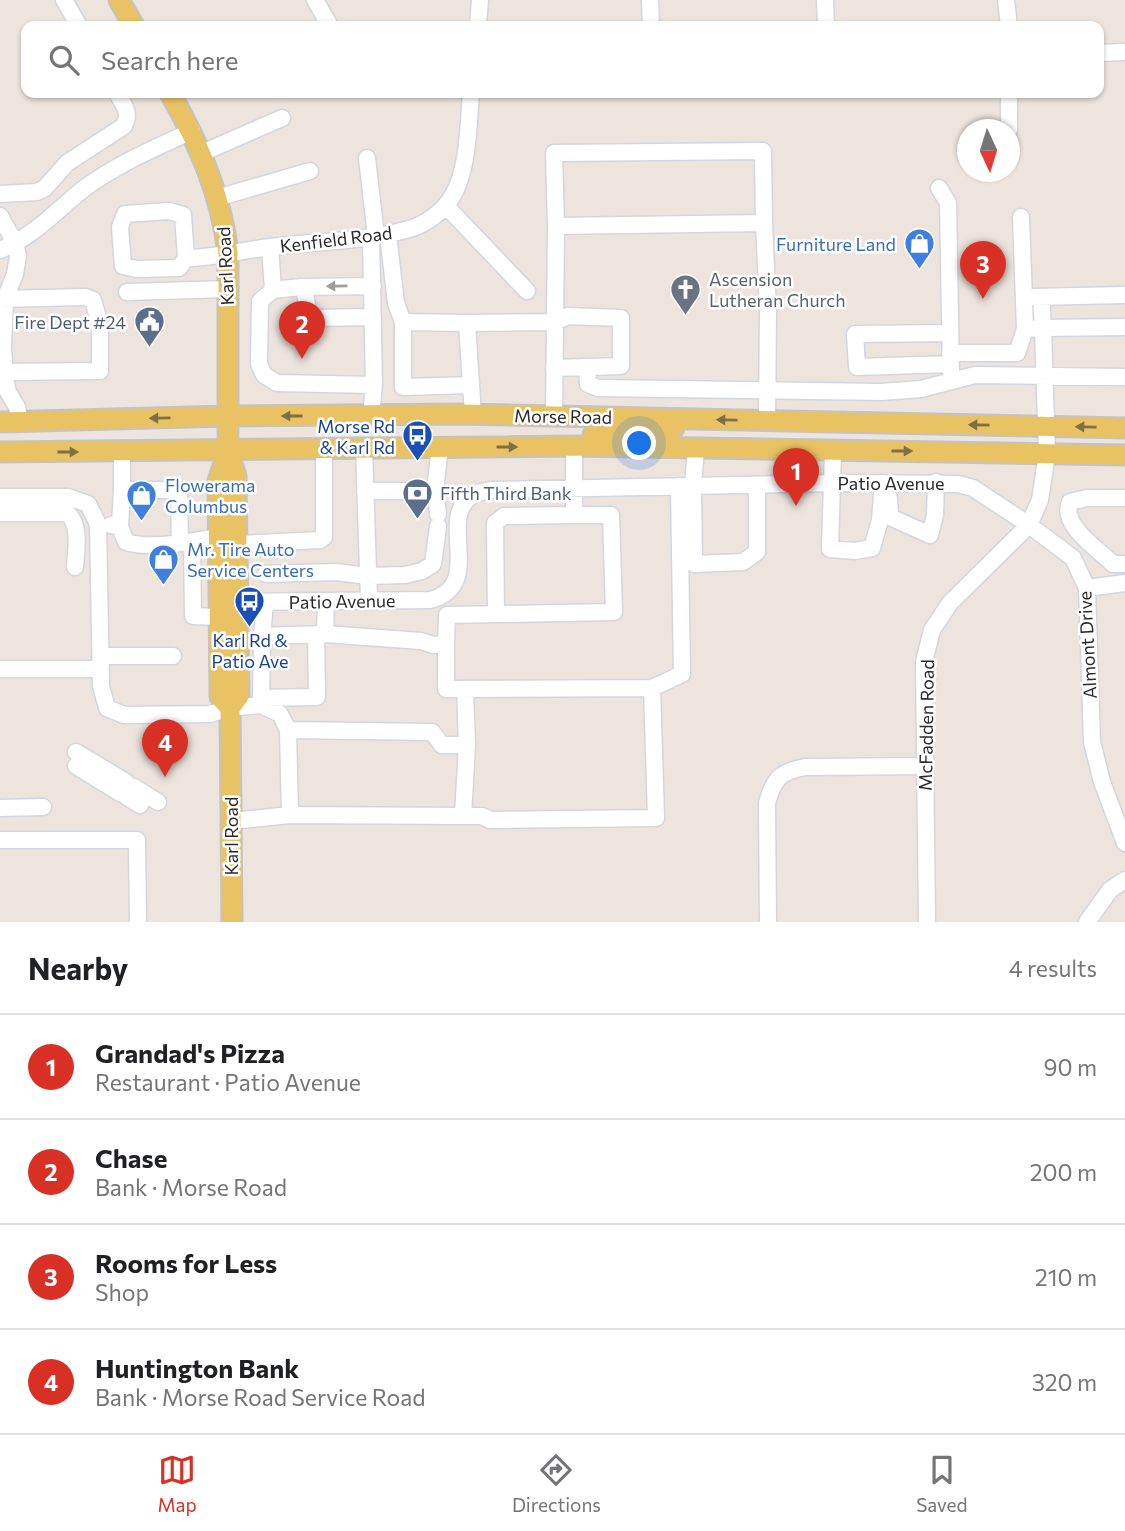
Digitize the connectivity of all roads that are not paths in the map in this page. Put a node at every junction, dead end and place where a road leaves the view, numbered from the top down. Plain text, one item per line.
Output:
1 (64, 0) edge
2 (119, 0) edge
3 (315, 0) edge
4 (480, 0) edge
5 (650, 0) edge
6 (825, 0) edge
7 (1006, 0) edge
8 (76, 21) edge
9 (131, 21) edge
10 (327, 21) edge
11 (478, 21) edge
12 (651, 21) edge
13 (826, 21) edge
14 (1008, 21) edge
15 (1125, 52) edge
16 (1104, 53) edge
17 (120, 98) edge
18 (173, 98) edge
19 (470, 98) edge
20 (1009, 98) edge
21 (282, 118) dead end
22 (1009, 119) edge
23 (192, 131) junction
24 (202, 153) junction
25 (367, 158) dead end
26 (310, 171) dead end
27 (939, 188) dead end
28 (0, 194) edge
29 (217, 198) junction
30 (446, 206) junction
31 (0, 216) edge
32 (1021, 217) dead end
33 (764, 223) junction
34 (556, 226) junction
35 (378, 236) junction
36 (8, 246) edge
37 (270, 247) junction
38 (228, 253) junction
39 (186, 258) junction
40 (373, 286) junction
41 (302, 287) junction
42 (228, 289) junction
43 (273, 290) junction
44 (527, 291) dead end
45 (127, 292) dead end
46 (1125, 295) edge
47 (1041, 297) junction
48 (1024, 298) junction
49 (3, 299) edge
50 (373, 317) junction
51 (403, 321) junction
52 (555, 322) junction
53 (467, 323) junction
54 (1125, 327) edge
55 (1043, 328) junction
56 (1025, 329) junction
57 (950, 333) junction
58 (951, 358) junction
59 (587, 367) junction
60 (554, 368) junction
61 (2, 372) edge
62 (1045, 376) junction
63 (1125, 377) edge
64 (951, 382) junction
65 (374, 385) junction
66 (471, 385) junction
67 (768, 389) junction
68 (371, 415) junction
69 (473, 415) junction
70 (554, 415) junction
71 (228, 416) junction
72 (696, 419) junction
73 (10, 421) edge
74 (767, 421) junction
75 (1047, 426) junction
76 (1125, 428) edge
77 (573, 446) junction
78 (440, 447) junction
79 (364, 448) junction
80 (696, 448) junction
81 (324, 449) junction
82 (228, 450) junction
83 (833, 450) junction
84 (122, 451) junction
85 (0, 452) edge
86 (1047, 454) junction
87 (1125, 455) edge
88 (936, 482) junction
89 (831, 483) junction
90 (886, 483) junction
91 (686, 486) junction
92 (757, 486) junction
93 (573, 488) junction
94 (122, 490) junction
95 (365, 491) junction
96 (435, 491) junction
97 (0, 497) edge
98 (1125, 498) edge
99 (0, 513) edge
100 (574, 515) junction
101 (99, 524) junction
102 (1029, 525) junction
103 (120, 527) junction
104 (1076, 528) junction
105 (218, 537) junction
106 (186, 542) junction
107 (239, 544) junction
108 (1060, 548) junction
109 (1125, 564) edge
110 (75, 567) dead end
111 (266, 574) dead end
112 (368, 576) junction
113 (1125, 583) edge
114 (1087, 588) junction
115 (439, 598) junction
116 (326, 601) junction
117 (369, 601) junction
118 (238, 602) junction
119 (265, 603) junction
120 (496, 614) junction
121 (447, 615) junction
122 (219, 617) junction
123 (321, 634) junction
124 (262, 636) junction
125 (446, 644) junction
126 (173, 656) dead end
127 (100, 663) junction
128 (0, 669) edge
129 (652, 688) junction
130 (465, 689) junction
131 (261, 701) junction
132 (230, 708) junction
133 (288, 730) junction
134 (467, 745) junction
135 (925, 766) junction
136 (132, 796) joint
137 (43, 807) dead end
138 (0, 808) edge
139 (290, 815) junction
140 (463, 816) junction
141 (232, 821) junction
142 (0, 840) edge
143 (1125, 843) edge
144 (1125, 880) edge
145 (138, 922) edge
146 (232, 922) edge
147 (768, 922) edge
148 (927, 922) edge
149 (1087, 922) edge

1 - 8 street
2 - 9 main road
3 - 10 street
4 - 11 street
5 - 12 street
6 - 13 street
7 - 14 street
15 - 16 street
17 - 28 street
18 - 23 main road, Karl Road
19 - 30 street
20 - 22 street
21 - 24 street
23 - 24 main road, Karl Road
23 - 36 street
24 - 29 main road, Karl Road
25 - 35 street
26 - 29 street
27 - 57 street
29 - 38 main road, Karl Road
30 - 35 street, Kenfield Road
30 - 44 street
31 - 36 street
32 - 48 street
33 - 34 street
33 - 34 street
33 - 67 street
34 - 52 street
35 - 37 street, Kenfield Road
35 - 40 street
35 - 51 street
36 - 49 street
37 - 38 street, Kenfield Road
37 - 43 street
38 - 39 street, Kenfield Road
38 - 42 main road, Karl Road
39 - 39 street
40 -> 41 street
40 - 50 street
41 - 43 street
41 - 50 street
42 - 45 street
42 - 71 main road, Karl Road
43 - 65 street
46 - 47 street
47 - 48 street
47 - 55 street
48 - 56 street
49 - 61 street
49 - 61 street
50 - 65 street
51 - 53 street
51 - 66 street
52 - 53 street
52 - 59 street
52 - 60 street
53 - 66 street
54 - 55 street
55 - 56 street
55 - 62 street
56 - 58 street
57 - 58 street
57 - 58 street
58 - 64 street
59 - 60 street
59 - 67 street
60 - 70 street
61 - 73 street
62 - 63 street
62 - 64 street
62 - 75 street
64 - 67 street
65 - 68 street
66 - 69 street
67 - 74 street
68 - 69 main road, Morse Road
68 -> 71 main road, Morse Road
69 - 70 main road, Morse Road
70 - 72 main road, Morse Road
71 -> 73 main road, Morse Road
71 - 82 main road, Karl Road
74 -> 72 main road, Morse Road
72 - 77 main road
75 -> 74 main road, Morse Road
76 -> 75 main road, Morse Road
75 - 86 street
78 -> 77 main road, Morse Road
77 - 80 main road, Morse Road
77 - 93 street
78 - 79 main road, Morse Road
78 - 96 street
79 - 81 main road, Morse Road
79 - 95 street
80 - 83 main road, Morse Road
80 - 91 street
81 - 82 main road, Morse Road
81 - 107 street
82 - 84 main road, Morse Road
82 - 105 main road, Karl Road
82 - 107 main road, Karl Road
83 -> 86 main road, Morse Road
83 - 89 street
85 -> 84 main road, Morse Road
84 - 94 street
86 - 87 main road, Morse Road
86 - 102 street
88 - 90 street, Patio Avenue
88 - 90 street
88 - 102 street, Patio Avenue
89 - 90 street, Patio Avenue
89 - 90 street
89 - 92 street, Patio Avenue
91 - 92 street, Patio Avenue
91 - 92 street
91 - 93 street, Patio Avenue
91 - 129 street
93 - 100 street
93 - 115 street, Patio Avenue
94 - 103 street
94 - 106 street
95 - 96 street
95 - 112 street
96 - 112 street
97 - 101 street
98 - 104 street
99 - 110 street
100 - 120 street
100 - 120 street
101 - 103 street
101 - 127 street
102 - 108 street, Almont Drive
102 - 135 street, McFadden Road
103 - 106 street
104 - 108 street
104 - 109 street
105 - 106 street
105 - 122 main road, Karl Road
106 - 122 street
107 - 118 main road, Karl Road
108 - 114 street, Almont Drive
111 - 112 street
112 - 117 street
113 - 114 street
114 - 143 street, Almont Drive
115 - 117 street, Patio Avenue
115 - 121 street
116 - 117 street, Patio Avenue
116 - 119 street, Patio Avenue
116 - 123 street
118 - 119 street, Patio Avenue
118 - 132 main road, Karl Road
119 - 124 street
120 - 121 street
121 - 125 street
122 - 132 main road, Karl Road
123 - 124 street
123 - 125 street
123 - 131 street
124 - 131 street
125 - 130 street
126 - 127 street
127 - 128 street
127 - 132 street
129 - 130 street
129 - 140 street
130 - 134 street
131 - 132 street
131 - 133 street
132 - 141 main road, Karl Road
133 - 134 street
133 - 139 street
134 - 140 street
135 - 147 street
135 - 148 street, McFadden Road
136 - 136 street
137 - 138 street
139 - 140 street
139 - 141 street
141 - 146 main road, Karl Road
142 - 145 street
144 - 149 street

